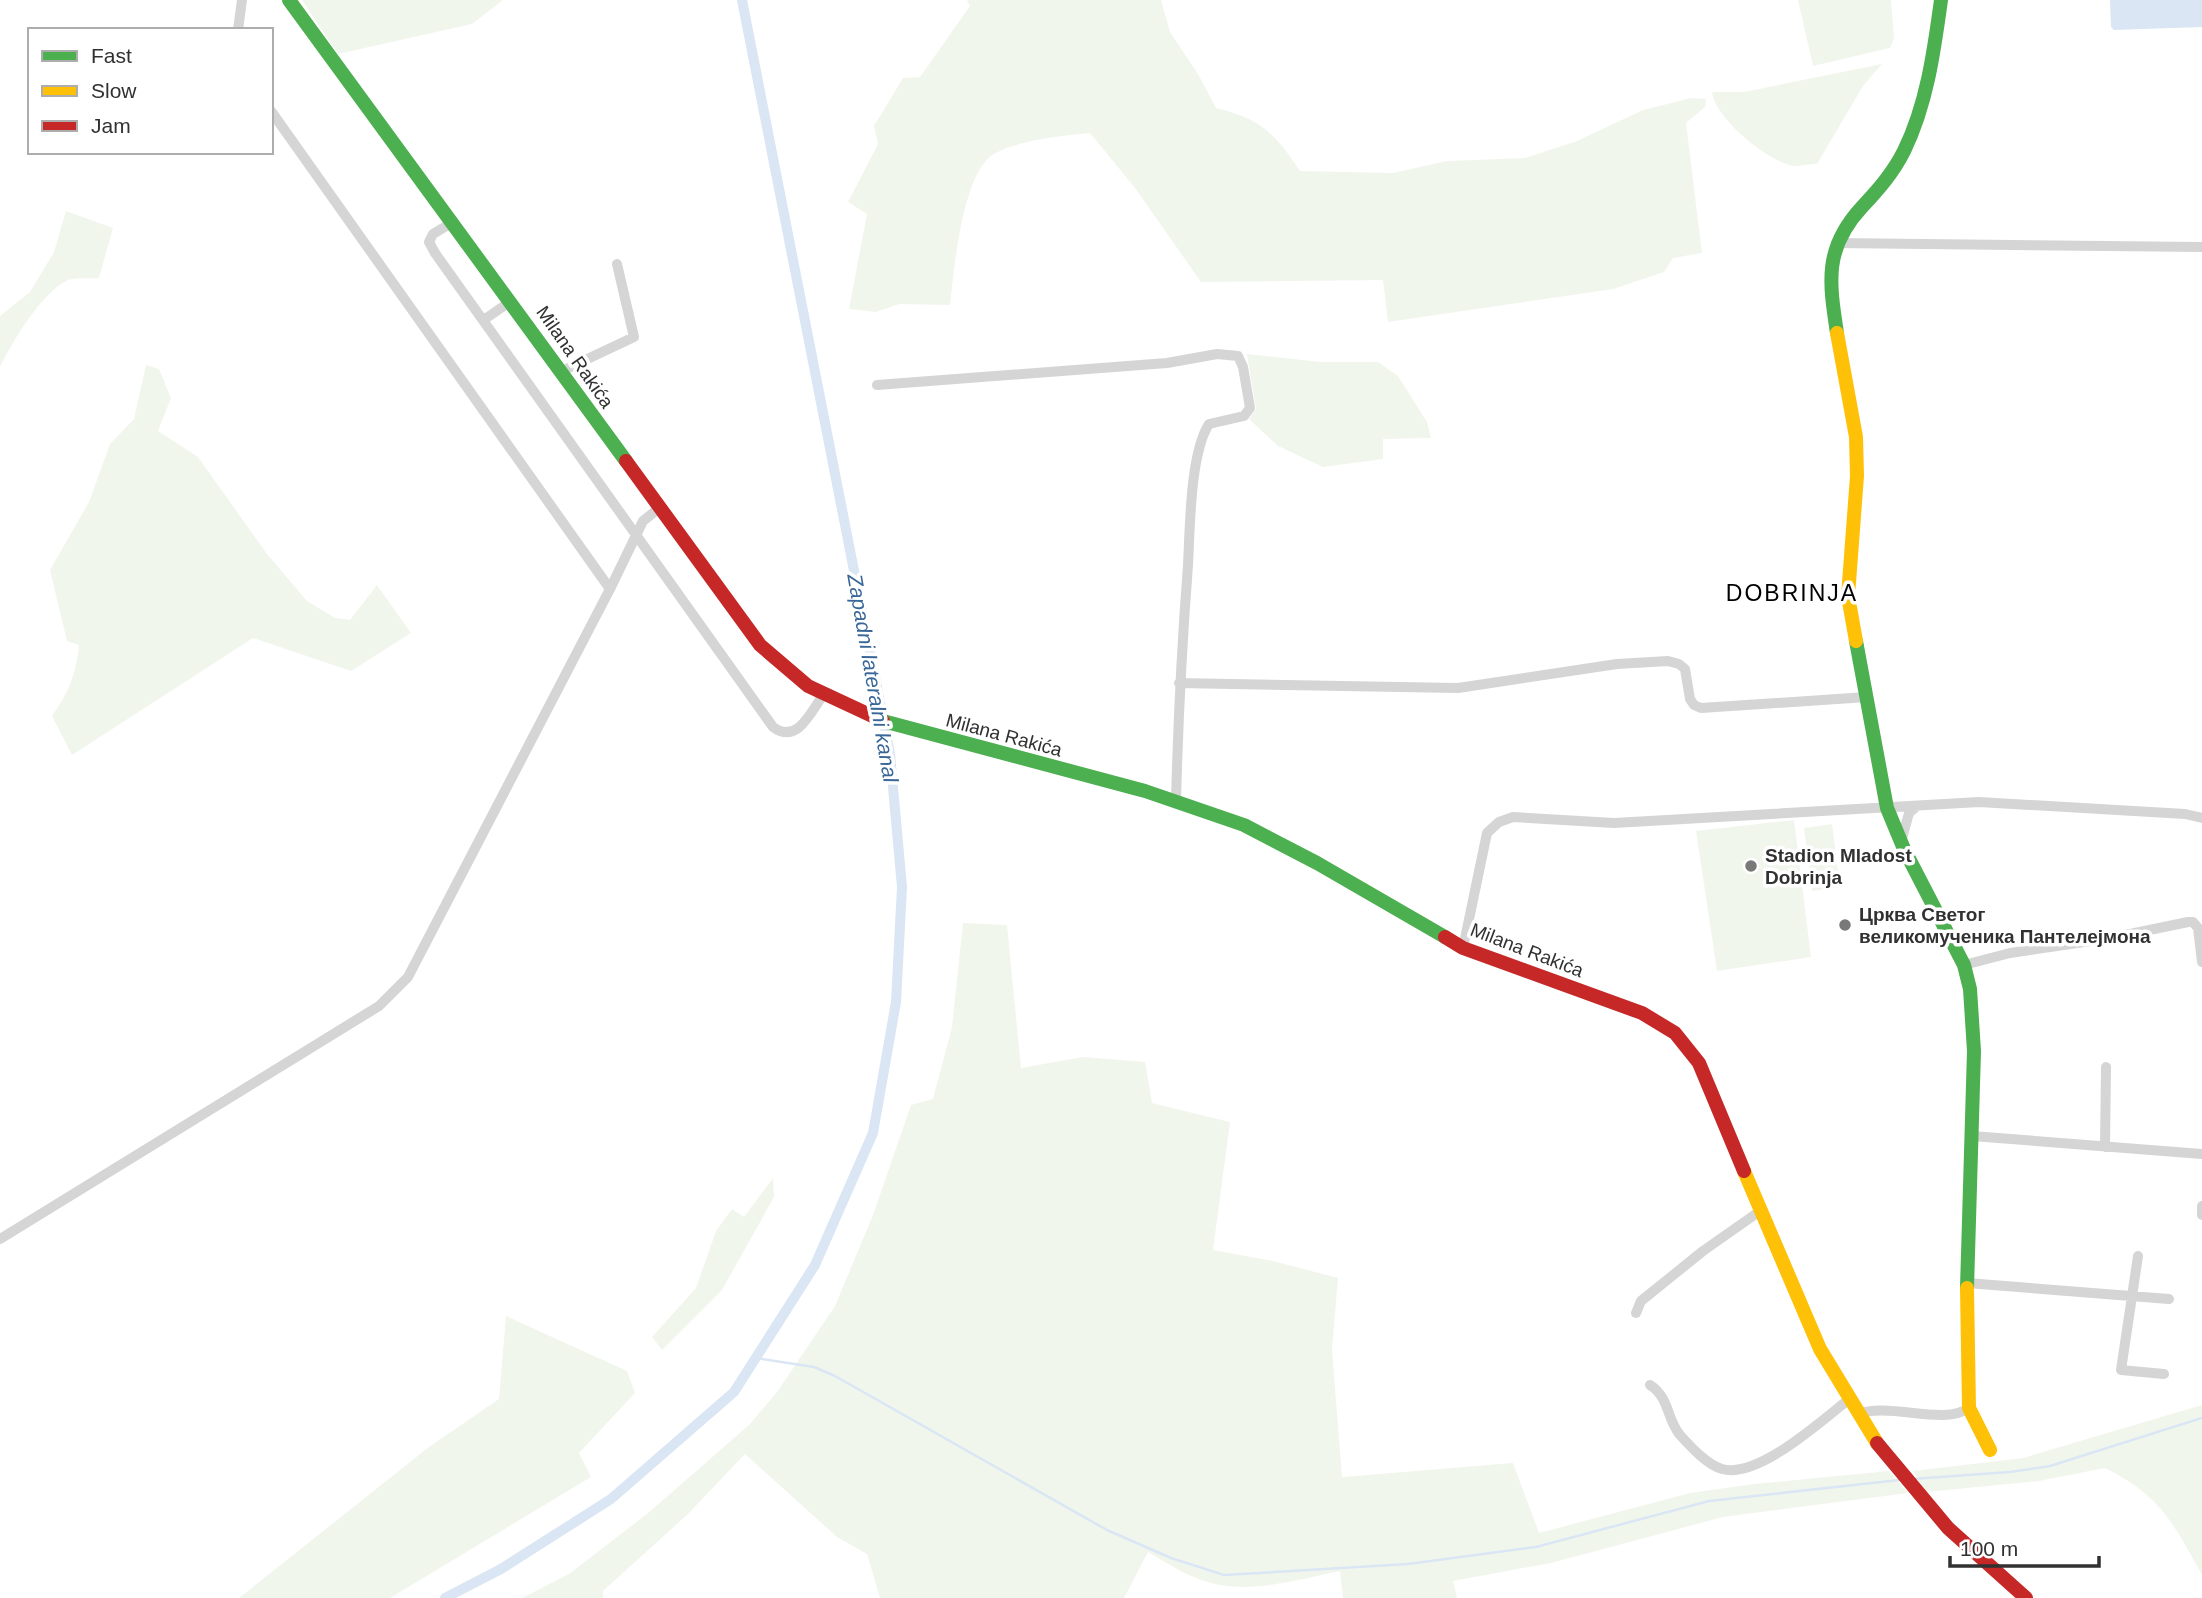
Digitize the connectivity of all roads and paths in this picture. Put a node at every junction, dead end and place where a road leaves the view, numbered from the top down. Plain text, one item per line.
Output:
1 (243, 0) edge
2 (289, 0) edge
3 (1941, 0) edge
4 (238, 28) edge
5 (273, 114) edge
6 (453, 222) junction
7 (1836, 243) junction
8 (2202, 247) edge
9 (617, 264) dead end
10 (511, 301) junction
11 (485, 319) junction
12 (562, 371) junction
13 (877, 386) dead end
14 (658, 509) junction
15 (637, 537) junction
16 (610, 589) junction
17 (1179, 684) junction
18 (823, 695) junction
19 (1867, 696) junction
20 (1176, 801) junction
21 (1916, 807) junction
22 (1887, 808) junction
23 (2202, 818) edge
24 (1901, 842) junction
25 (1464, 948) junction
26 (2202, 962) edge
27 (1964, 965) junction
28 (2106, 1067) dead end
29 (1972, 1136) junction
30 (2105, 1147) junction
31 (2202, 1154) edge
32 (2202, 1206) edge
33 (1760, 1211) junction
34 (2202, 1215) edge
35 (0, 1239) edge
36 (2138, 1256) dead end
37 (1967, 1283) junction
38 (2131, 1295) junction
39 (2169, 1299) dead end
40 (1636, 1313) dead end
41 (2164, 1374) dead end
42 (1650, 1385) dead end
43 (1848, 1400) junction
44 (1969, 1408) junction
45 (1858, 1414) junction
46 (1990, 1450) dead end
47 (2022, 1596) edge

1 - 4 street
2 - 6 main road, Milana Rakića
3 - 7 main road
5 - 16 street
6 - 10 main road, Milana Rakića
6 - 11 street
7 - 8 street
7 - 19 main road
9 - 12 street
10 - 11 street
10 - 12 main road, Milana Rakića
11 - 15 street
12 - 14 main road, Milana Rakića
13 - 17 street
14 - 15 street
14 - 18 main road, Milana Rakića
15 - 16 street
15 - 18 street
16 - 35 street
17 - 19 street
17 - 20 street
18 - 20 main road, Milana Rakića
19 - 22 main road
20 - 25 main road, Milana Rakića
21 - 22 street
21 - 23 street
21 - 24 street
22 - 24 main road
22 - 25 street
24 - 27 main road
25 - 33 main road, Milana Rakića
26 - 27 street
27 - 29 main road
28 - 30 street
29 - 30 street
29 - 37 main road
30 - 31 street
32 - 34 street
33 - 40 street
33 - 43 main road, Milana Rakića
36 - 38 street
37 - 38 street
37 - 44 main road
38 - 39 street
38 - 41 street
42 - 43 street
43 - 45 main road, Milana Rakića
44 - 45 street
44 - 46 main road
45 - 47 main road, Milana Rakića

